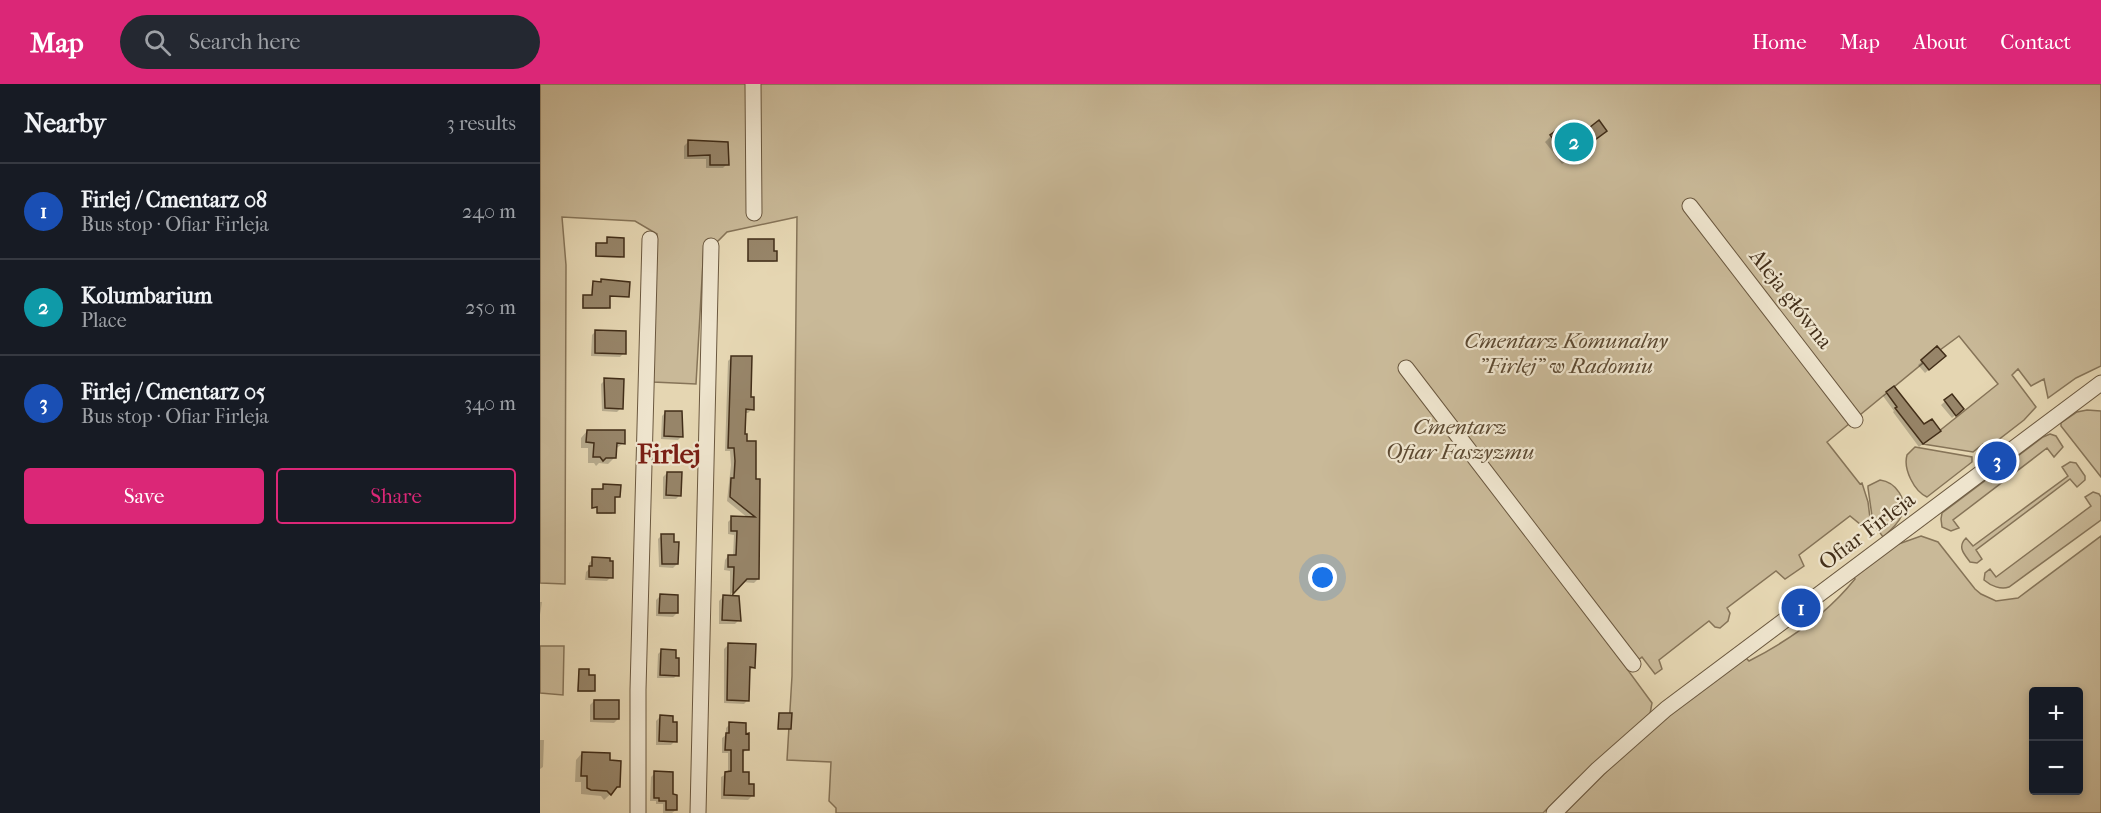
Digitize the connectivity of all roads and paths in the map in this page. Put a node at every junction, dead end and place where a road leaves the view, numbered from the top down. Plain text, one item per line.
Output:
1 (753, 84) edge
2 (1690, 206) dead end
3 (754, 213) dead end
4 (650, 239) dead end
5 (711, 246) dead end
6 (1406, 368) dead end
7 (2101, 383) edge
8 (1855, 420) dead end
9 (1633, 664) dead end
10 (638, 813) edge
11 (698, 813) edge
12 (1554, 813) edge

1 - 3 street
2 - 8 street, Aleja główna
4 - 10 street
5 - 11 street
6 - 9 street
7 - 12 street, Ofiar Firleja

